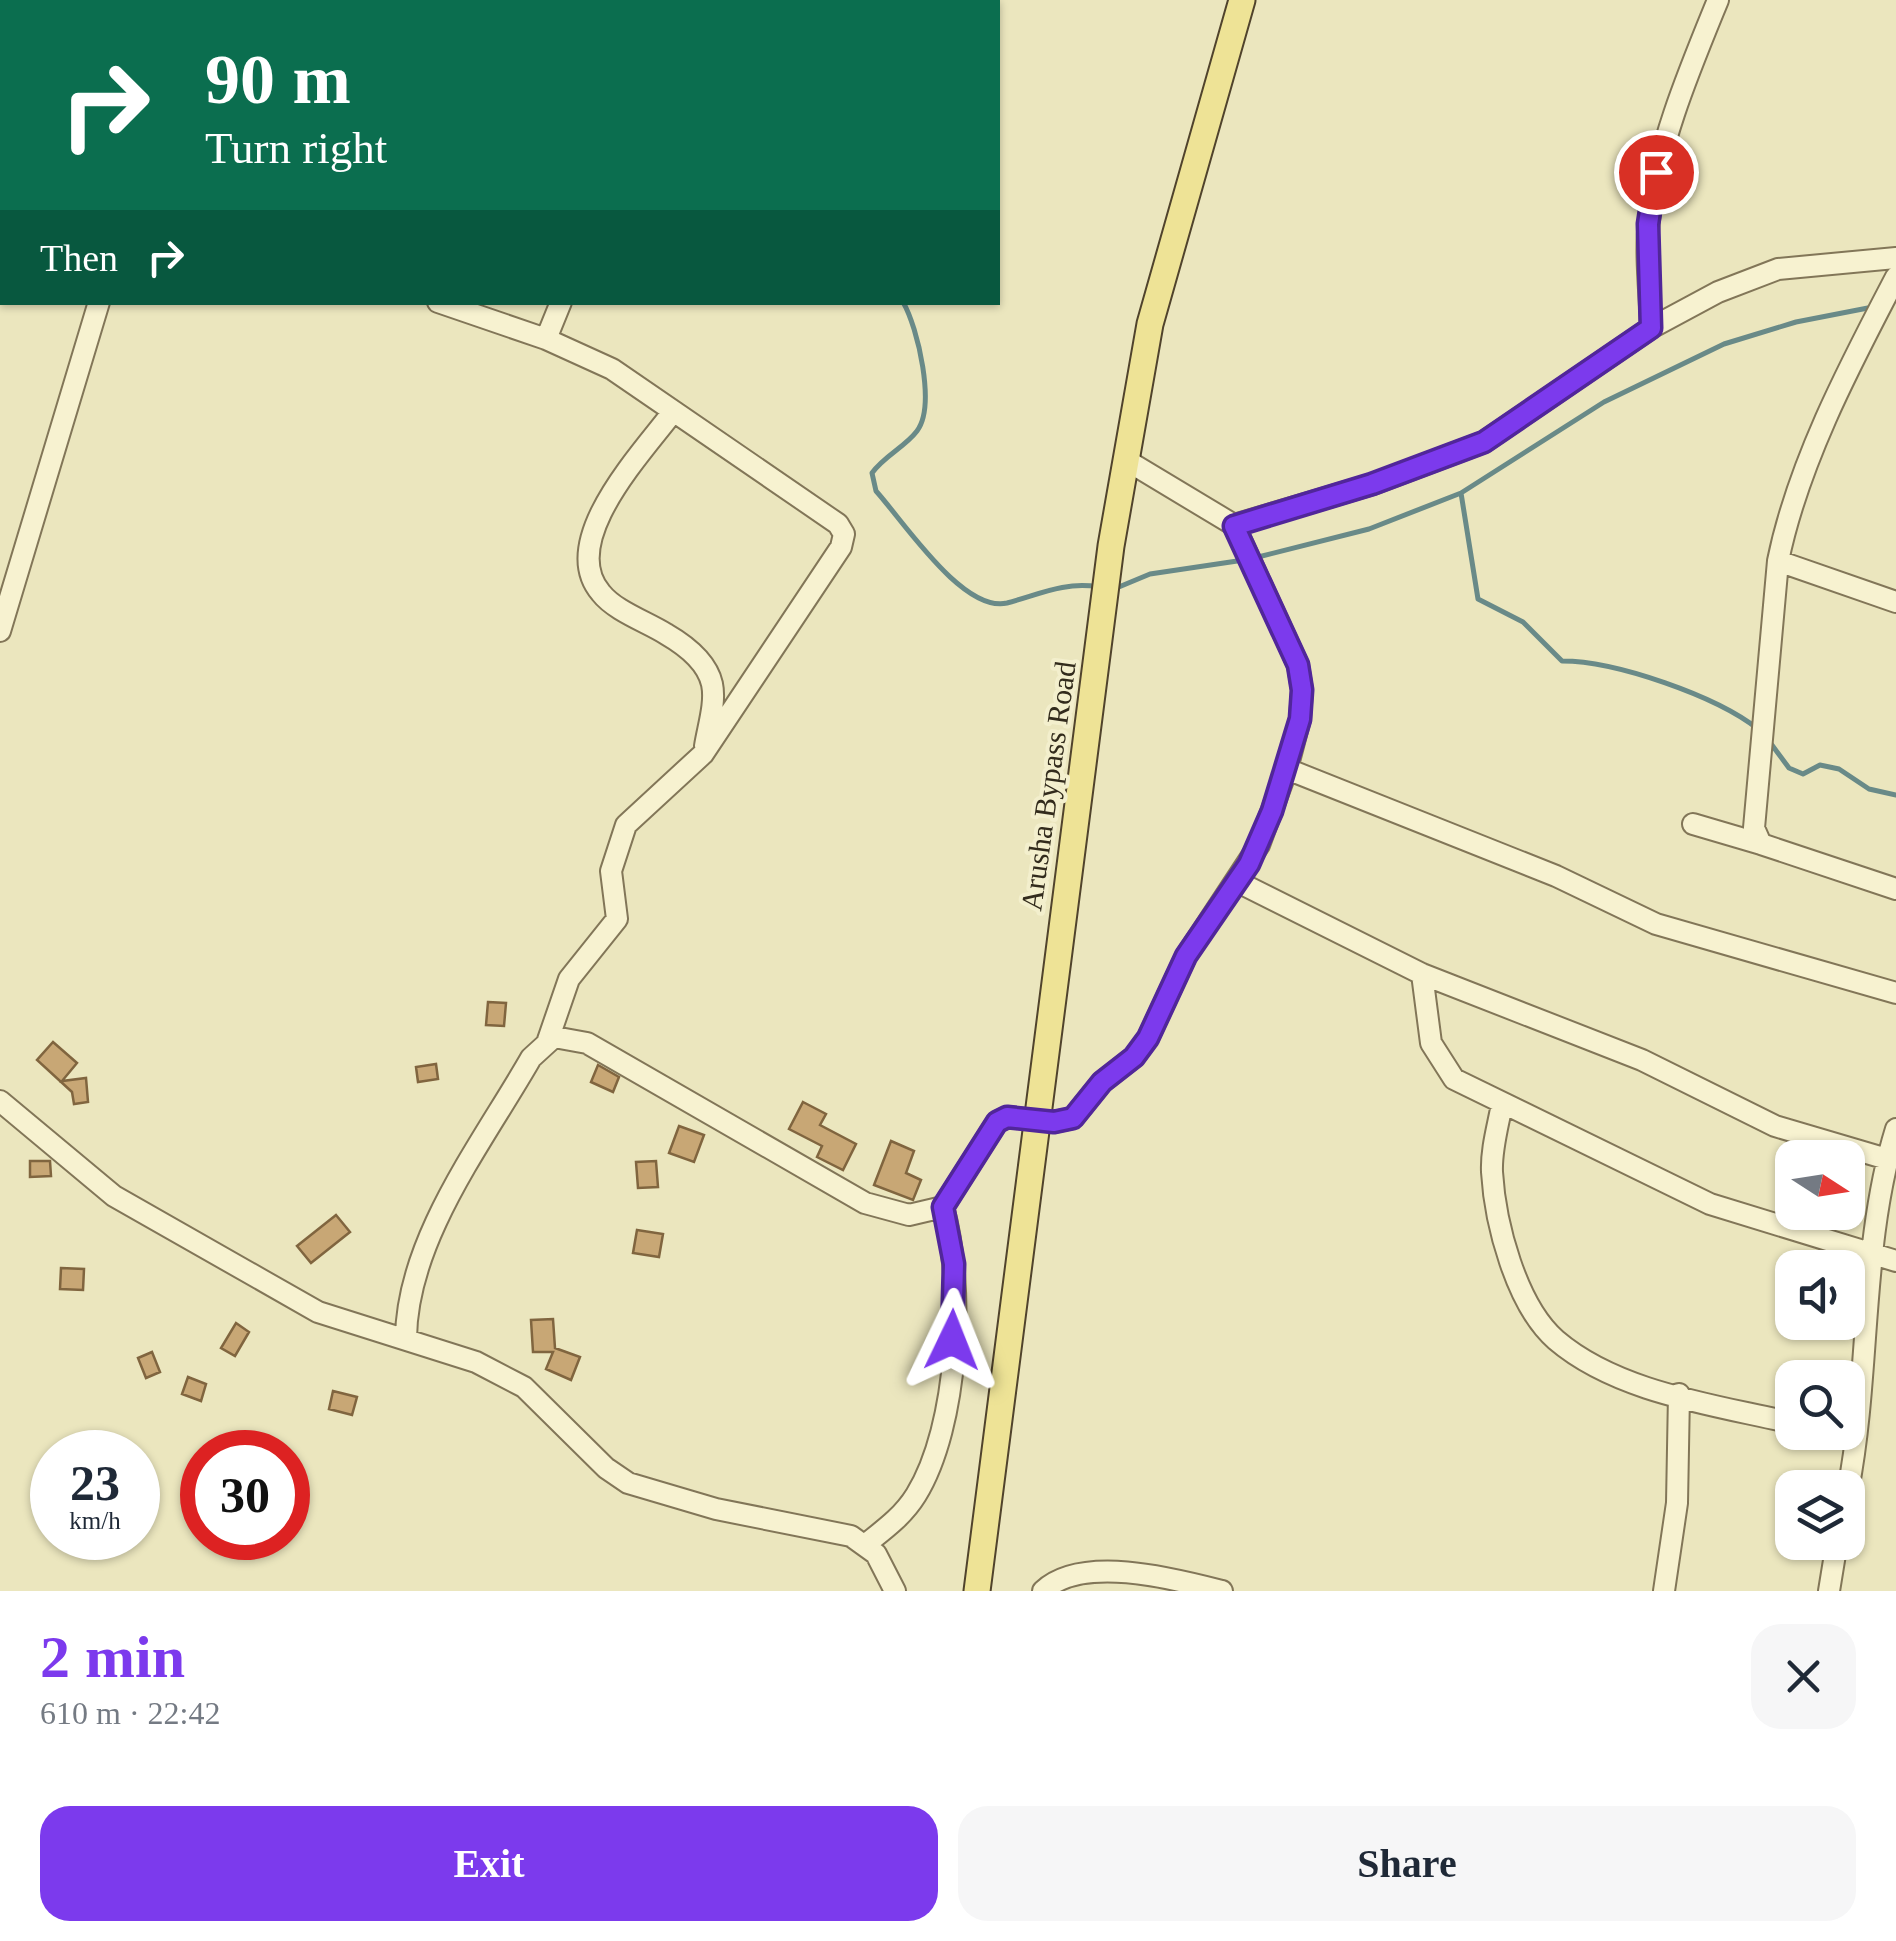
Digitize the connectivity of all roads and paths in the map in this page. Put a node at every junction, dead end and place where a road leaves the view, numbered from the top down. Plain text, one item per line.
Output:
1 (1242, 0) edge
2 (1718, 0) edge
3 (1896, 258) edge
4 (1892, 285) edge
5 (98, 305) edge
6 (453, 305) edge
7 (560, 305) edge
8 (484, 311) edge
9 (1651, 328) junction
10 (546, 340) junction
11 (672, 413) junction
12 (1126, 460) junction
13 (1234, 526) junction
14 (1778, 561) junction
15 (1896, 602) edge
16 (0, 632) edge
17 (704, 754) junction
18 (1286, 770) junction
19 (1693, 824) dead end
20 (1761, 844) junction
21 (1238, 882) junction
22 (1896, 889) edge
23 (1422, 974) junction
24 (1896, 993) edge
25 (548, 1040) junction
26 (0, 1101) edge
27 (1502, 1104) junction
28 (1037, 1119) junction
29 (1896, 1129) edge
30 (1886, 1159) junction
31 (943, 1207) junction
32 (1873, 1255) junction
33 (1896, 1261) edge
34 (406, 1338) junction
35 (1864, 1360) edge
36 (1679, 1394) junction
37 (1775, 1419) edge
38 (866, 1544) junction
39 (1834, 1560) edge
40 (895, 1591) edge
41 (978, 1591) edge
42 (1042, 1591) edge
43 (1222, 1591) edge
44 (1664, 1591) edge
45 (1829, 1591) edge

1 - 12 main road, Arusha Bypass Road
2 - 9 street
3 - 9 street
4 - 14 street
5 - 16 street
6 - 8 street
7 - 10 street
8 - 10 street
9 - 13 street
10 - 11 street
11 - 17 street
11 - 17 street
12 - 13 street
12 - 28 main road, Arusha Bypass Road
13 - 18 street
14 - 15 street
14 - 20 street
17 - 25 street
18 - 21 street
18 - 24 street
19 - 20 street
20 - 22 street
21 - 23 street
21 - 28 street
23 - 27 street
23 - 30 street
25 - 31 street
25 - 34 street
26 - 34 street
27 - 32 street
27 - 36 street
28 - 31 street
28 - 41 main road, Arusha Bypass Road
29 - 30 street
30 - 32 street
31 - 38 street
32 - 33 street
32 - 35 street
34 - 38 street
36 - 37 street
36 - 44 street
38 - 40 street
39 - 45 street
42 - 43 street

